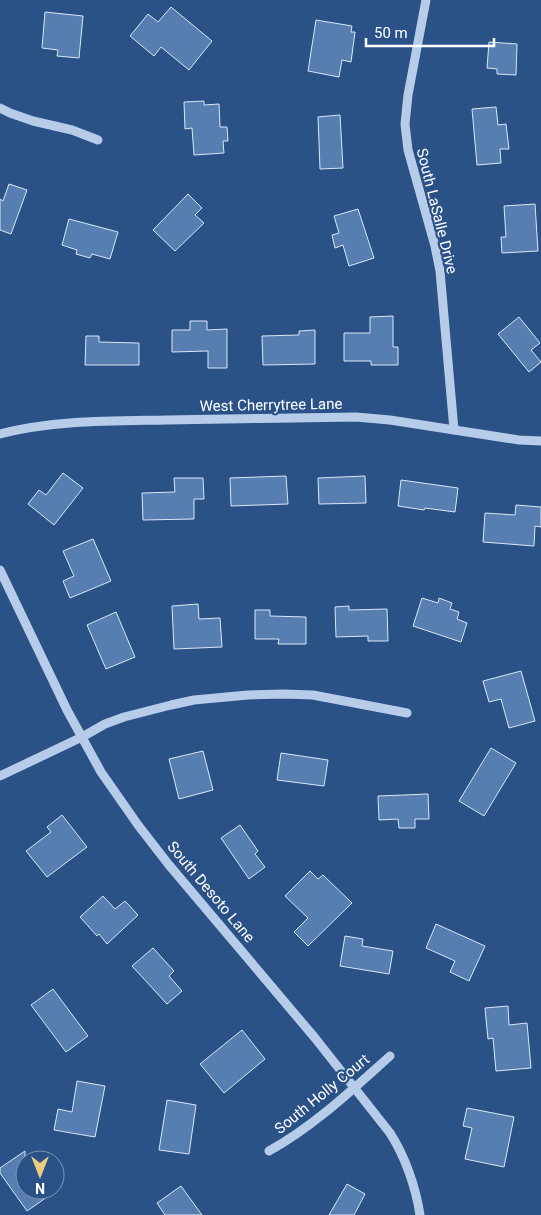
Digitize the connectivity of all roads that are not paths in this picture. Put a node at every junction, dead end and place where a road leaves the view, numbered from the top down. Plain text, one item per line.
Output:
1 (426, 0) edge
2 (0, 108) edge
3 (98, 140) dead end
4 (454, 430) junction
5 (0, 434) edge
6 (541, 441) edge
7 (0, 570) edge
8 (407, 713) dead end
9 (82, 737) junction
10 (0, 776) edge
11 (390, 1056) dead end
12 (354, 1088) junction
13 (269, 1151) dead end
14 (420, 1215) edge

1 - 4 street, South LaSalle Drive
2 - 3 street
4 - 5 street, West Cherrytree Lane
4 - 6 street, West Cherrytree Lane
7 - 9 street, South Desoto Lane
8 - 9 street
9 - 10 street
9 - 12 street, South Desoto Lane
11 - 12 street, South Holly Court
12 - 13 street, South Holly Court
12 - 14 street, South Desoto Lane

